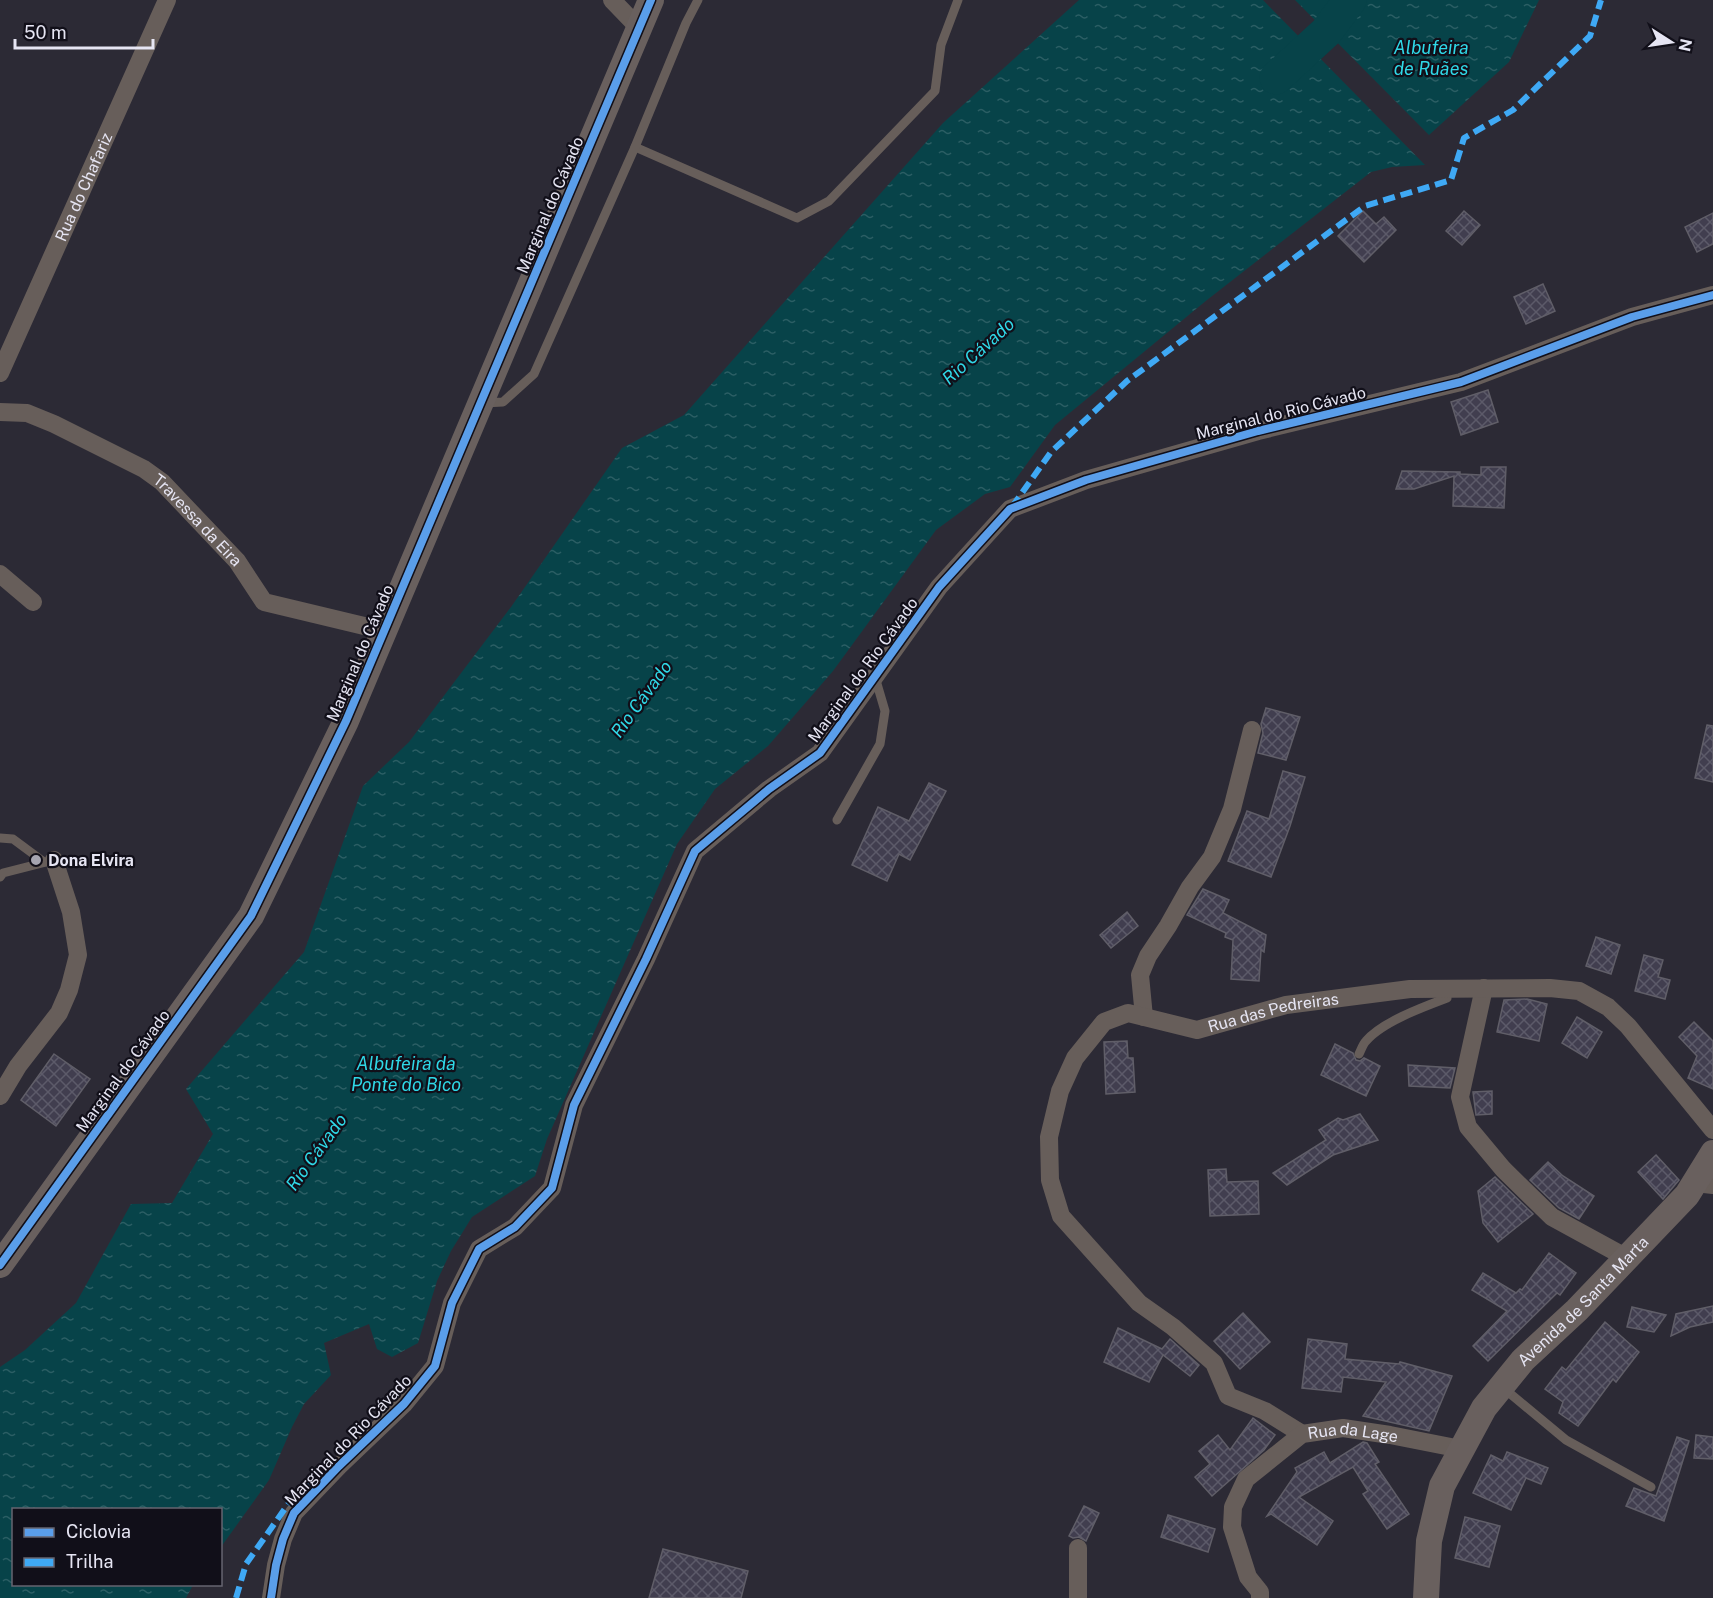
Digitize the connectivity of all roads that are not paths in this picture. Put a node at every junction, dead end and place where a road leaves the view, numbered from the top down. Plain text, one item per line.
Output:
1 (167, 0) edge
2 (612, 0) edge
3 (651, 0) edge
4 (698, 0) edge
5 (958, 0) edge
6 (639, 28) junction
7 (635, 147) junction
8 (1713, 295) edge
9 (0, 373) edge
10 (482, 403) junction
11 (0, 412) edge
12 (0, 574) edge
13 (33, 602) dead end
14 (385, 631) junction
15 (875, 677) junction
16 (1252, 730) dead end
17 (837, 820) dead end
18 (0, 838) edge
19 (49, 861) junction
20 (0, 877) edge
21 (1445, 988) junction
22 (1484, 988) junction
23 (1144, 1017) junction
24 (1359, 1054) dead end
25 (0, 1095) edge
26 (1713, 1130) edge
27 (1713, 1153) edge
28 (1704, 1184) edge
29 (2, 1258) edge
30 (1628, 1258) junction
31 (1503, 1384) junction
32 (1302, 1434) junction
33 (1459, 1452) junction
34 (1651, 1487) dead end
35 (1078, 1548) dead end
36 (271, 1598) edge
37 (1078, 1598) edge
38 (1260, 1598) edge
39 (1426, 1598) edge

1 - 9 street, Rua do Chafariz
2 - 6 street
3 - 6 street, Marginal do Cávado
4 - 7 lane
5 - 7 lane
6 - 10 street, Marginal do Cávado
7 - 10 lane
8 - 15 street, Marginal do Rio Cávado
10 - 14 street, Marginal do Cávado
11 - 14 street, Travessa da Eira
12 - 13 street
14 - 29 street, Marginal do Cávado
15 - 17 lane
15 - 36 street, Marginal do Rio Cávado
16 - 23 street
18 - 19 lane
19 - 20 lane
19 - 25 street
21 - 22 street, Rua das Pedreiras
21 - 23 street, Rua das Pedreiras
21 - 24 lane
22 - 26 street, Rua das Pedreiras
22 - 30 street
23 - 32 street, Rua das Pedreiras
27 - 28 street, Avenida de Santa Marta
28 - 30 street, Avenida de Santa Marta
30 - 31 street, Avenida de Santa Marta
31 - 33 street, Avenida de Santa Marta
31 - 34 lane
32 - 33 street, Rua da Lage
32 - 38 street, Rua da Lage
33 - 39 street, Avenida de Santa Marta
35 - 37 street

